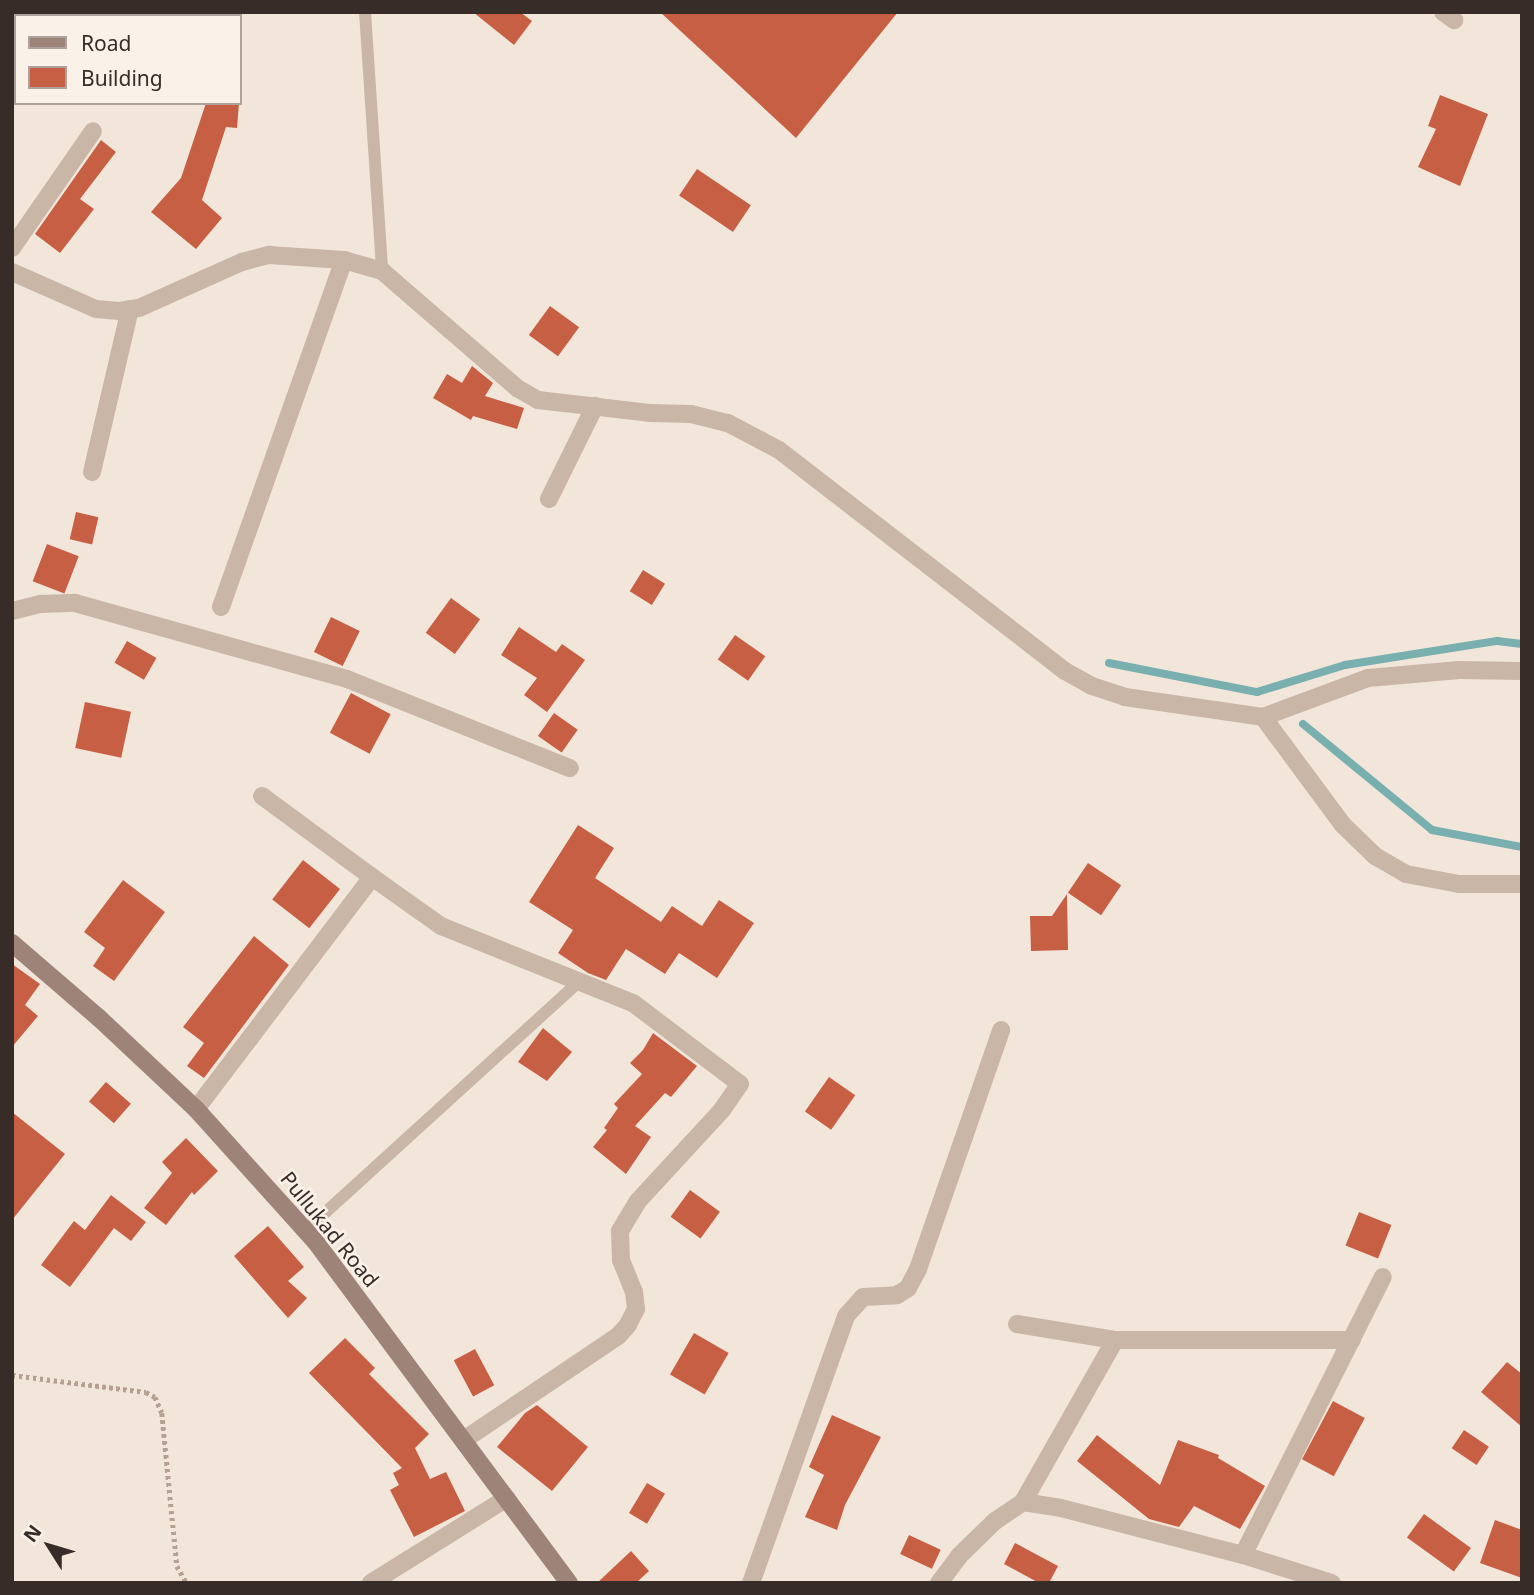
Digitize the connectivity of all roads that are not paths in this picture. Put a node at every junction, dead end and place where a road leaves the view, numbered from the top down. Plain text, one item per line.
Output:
1 (365, 12) edge
2 (93, 131) dead end
3 (12, 248) edge
4 (344, 260) junction
5 (382, 271) junction
6 (12, 272) edge
7 (130, 309) junction
8 (595, 406) junction
9 (92, 472) dead end
10 (549, 499) dead end
11 (221, 607) dead end
12 (12, 611) edge
13 (1522, 671) edge
14 (1262, 717) junction
15 (570, 768) dead end
16 (262, 796) dead end
17 (372, 877) junction
18 (1522, 884) edge
19 (12, 943) edge
20 (579, 982) junction
21 (1001, 1030) dead end
22 (196, 1109) junction
23 (305, 1231) junction
24 (1383, 1277) dead end
25 (1017, 1324) dead end
26 (1115, 1340) junction
27 (1352, 1340) junction
28 (464, 1440) junction
29 (507, 1498) junction
30 (1023, 1502) junction
31 (1243, 1555) junction
32 (371, 1583) edge
33 (569, 1583) edge
34 (751, 1583) edge
35 (939, 1583) edge
36 (1332, 1583) edge

1 - 5 lane
2 - 3 street
4 - 5 street
4 - 7 street
4 - 11 street
5 - 8 street
6 - 7 street
7 - 9 street
8 - 10 street
8 - 14 street
12 - 15 street
13 - 14 street
14 - 18 street
16 - 17 street
17 - 20 street
17 - 22 street
19 - 22 street, Pullukad Road
20 - 23 lane
20 - 28 street
21 - 34 street
22 - 23 street, Pullukad Road
23 - 28 street, Pullukad Road
24 - 27 street
25 - 26 street
26 - 27 street
26 - 30 street
27 - 31 street
28 - 29 street, Pullukad Road
29 - 32 street
29 - 33 street, Pullukad Road
30 - 31 street
30 - 35 street
31 - 36 street

